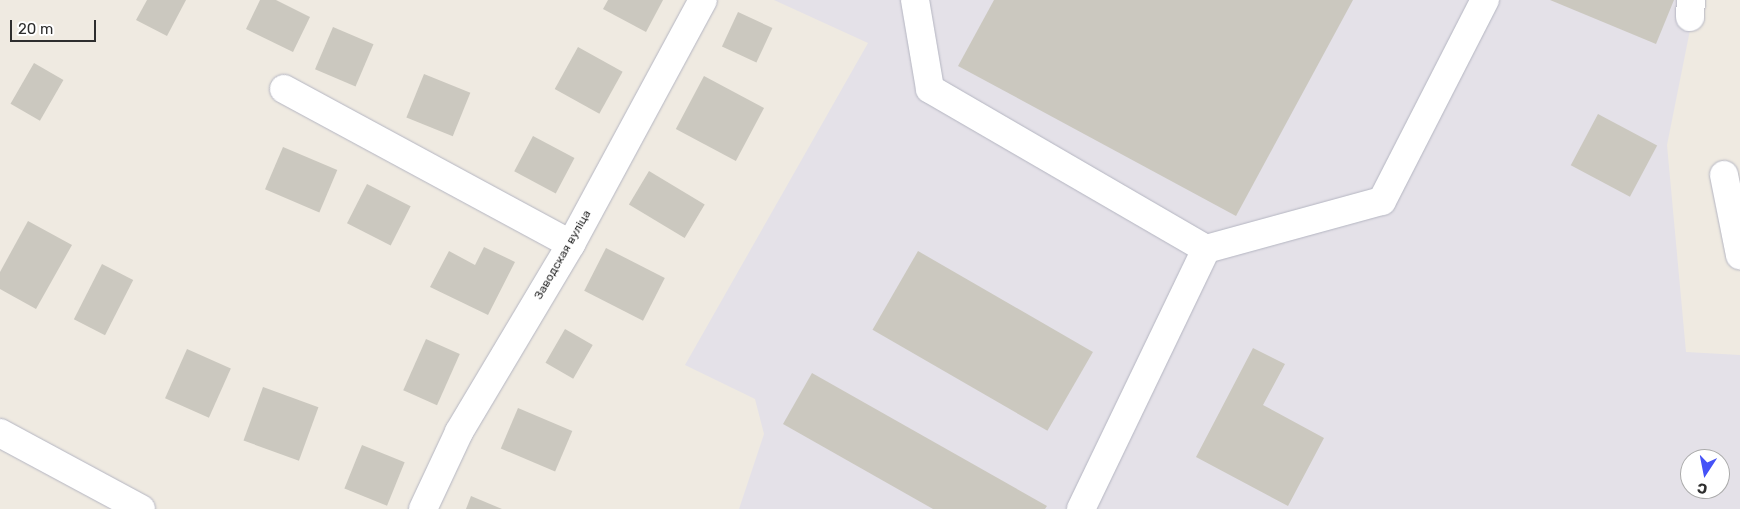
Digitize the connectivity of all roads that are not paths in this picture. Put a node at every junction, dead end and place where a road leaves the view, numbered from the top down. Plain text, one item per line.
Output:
1 (703, 0) edge
2 (915, 0) edge
3 (1485, 0) edge
4 (284, 89) dead end
5 (1724, 175) dead end
6 (571, 244) junction
7 (1206, 249) junction
8 (1740, 255) edge
9 (0, 433) edge
10 (141, 509) edge
11 (423, 509) edge
12 (1081, 509) edge

1 - 6 street, Заводская вуліца
2 - 7 street
3 - 7 street
4 - 6 street
5 - 8 street
6 - 11 street, Заводская вуліца
7 - 12 street
9 - 10 street

